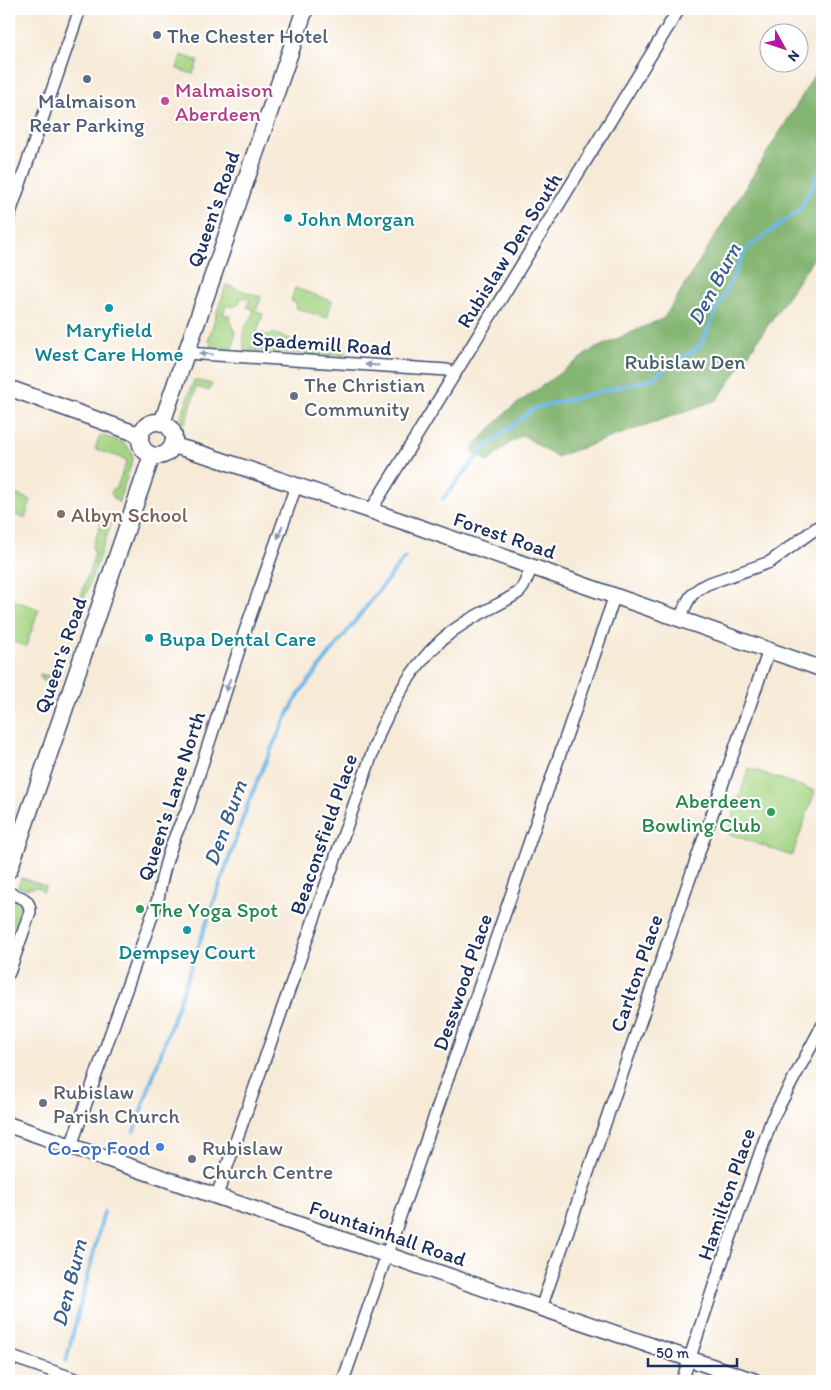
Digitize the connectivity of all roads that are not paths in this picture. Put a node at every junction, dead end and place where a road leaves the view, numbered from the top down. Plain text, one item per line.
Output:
1 (80, 9) edge
2 (306, 9) edge
3 (679, 9) edge
4 (9, 216) edge
5 (186, 353) junction
6 (455, 374) junction
7 (9, 388) edge
8 (162, 423) junction
9 (140, 435) junction
10 (172, 444) junction
11 (152, 455) junction
12 (296, 486) junction
13 (371, 510) junction
14 (822, 524) edge
15 (532, 568) junction
16 (615, 595) junction
17 (680, 618) junction
18 (769, 650) junction
19 (822, 668) edge
20 (9, 870) edge
21 (9, 892) edge
22 (9, 973) edge
23 (822, 1026) edge
24 (9, 1125) edge
25 (71, 1146) junction
26 (217, 1195) junction
27 (387, 1255) junction
28 (541, 1308) junction
29 (9, 1356) edge
30 (689, 1359) junction
31 (82, 1381) edge
32 (343, 1381) edge
33 (682, 1381) edge
34 (754, 1381) edge

1 - 4 street
2 - 5 main road, Queen's Road
3 - 6 street, Rubislaw Den South
6 -> 5 street, Spademill Road
5 - 8 main road, Queen's Road
6 - 13 street, Rubislaw Den South
7 - 9 street
8 - 9 main road
8 - 10 main road
9 - 11 main road
10 - 11 main road
10 - 12 street, Forest Road
11 - 20 main road, Queen's Road
12 - 13 street, Forest Road
12 -> 25 street, Queen's Lane North
13 - 15 street, Forest Road
14 - 17 street
15 - 16 street, Forest Road
15 - 26 street, Beaconsfield Place
16 - 17 street, Forest Road
16 - 27 street, Desswood Place
17 - 18 street, Forest Road
18 - 19 street, Forest Road
18 - 28 street, Carlton Place
21 - 22 street
23 - 30 street, Hamilton Place
24 - 25 street, Fountainhall Road
25 - 26 street, Fountainhall Road
26 - 27 street, Fountainhall Road
27 - 28 street, Fountainhall Road
27 - 32 street, Desswood Place
28 - 30 street, Fountainhall Road
29 - 31 street
30 - 33 street, Hamilton Place
30 - 34 street, Fountainhall Road

